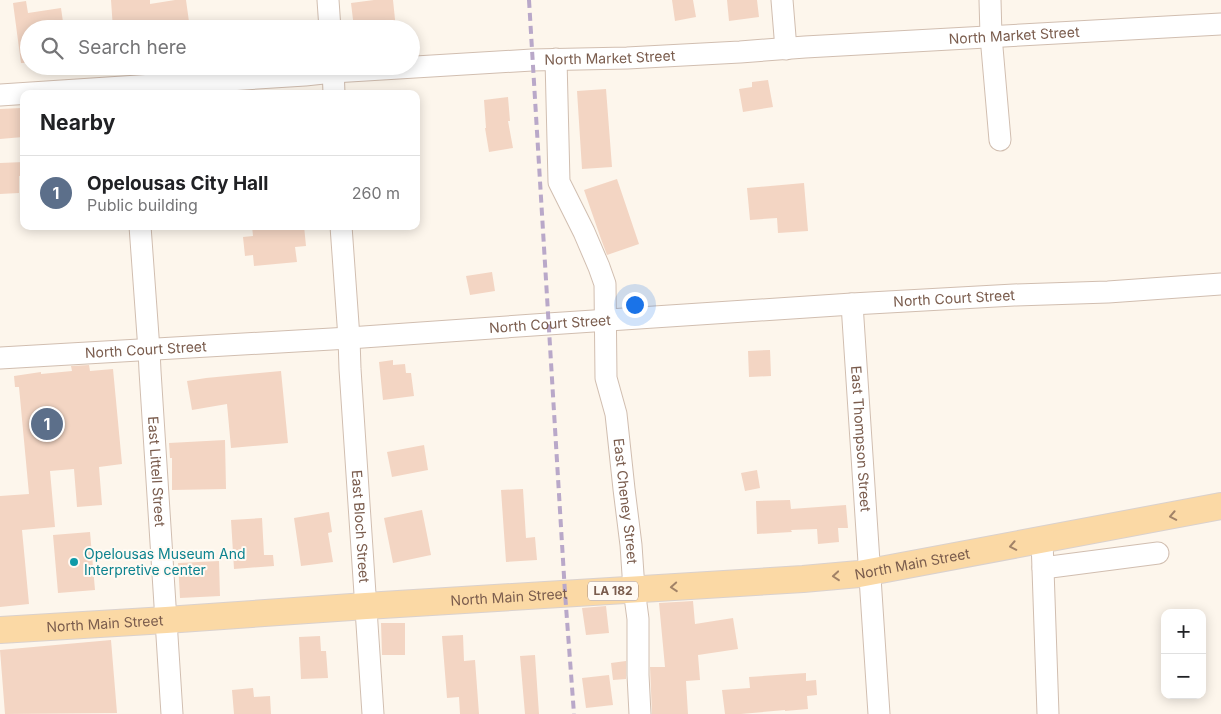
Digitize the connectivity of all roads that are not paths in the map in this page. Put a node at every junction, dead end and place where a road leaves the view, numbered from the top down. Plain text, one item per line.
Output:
1 (328, 0) edge
2 (782, 0) edge
3 (990, 0) edge
4 (329, 20) edge
5 (1221, 24) edge
6 (991, 36) junction
7 (786, 49) junction
8 (556, 59) junction
9 (420, 65) edge
10 (305, 75) edge
11 (333, 75) edge
12 (130, 90) edge
13 (334, 90) edge
14 (20, 94) edge
15 (0, 95) edge
16 (1000, 140) dead end
17 (140, 230) edge
18 (341, 230) edge
19 (1221, 284) edge
20 (852, 304) junction
21 (605, 320) junction
22 (349, 338) junction
23 (150, 350) junction
24 (0, 358) edge
25 (1221, 506) edge
26 (1042, 540) junction
27 (1158, 553) dead end
28 (1043, 568) junction
29 (870, 572) junction
30 (634, 589) junction
31 (366, 606) junction
32 (166, 620) junction
33 (0, 630) edge
34 (172, 714) edge
35 (374, 714) edge
36 (640, 714) edge
37 (879, 714) edge
38 (1048, 714) edge

1 - 4 street
2 - 7 street
3 - 6 street
5 - 6 street, North Market Street
6 - 7 street, North Market Street
6 - 16 street
7 - 8 street, North Market Street
8 - 9 street, North Market Street
8 - 21 street, East Cheney Street
10 - 12 street, North Market Street
11 - 13 street
14 - 15 street, North Market Street
17 - 23 street, East Littell Street
18 - 22 street, East Bloch Street
19 - 20 street, North Court Street
20 - 21 street, North Court Street
20 - 29 street, East Thompson Street
21 - 22 street, North Court Street
21 - 30 street, East Cheney Street
22 - 23 street, North Court Street
22 - 31 street, East Bloch Street
23 - 24 street, North Court Street
23 - 32 street, East Littell Street
25 -> 26 main road, North Main Street / LA 182
26 - 28 street
26 -> 29 main road, North Main Street / LA 182
27 - 28 street
28 - 38 street
29 -> 30 main road, North Main Street / LA 182
29 - 37 street, East Thompson Street
30 - 31 main road, North Main Street / LA 182
30 - 36 street, East Cheney Street
31 - 32 main road, North Main Street / LA 182
31 - 35 street, East Bloch Street
32 - 33 main road, North Main Street / LA 182
32 - 34 street, East Littell Street

